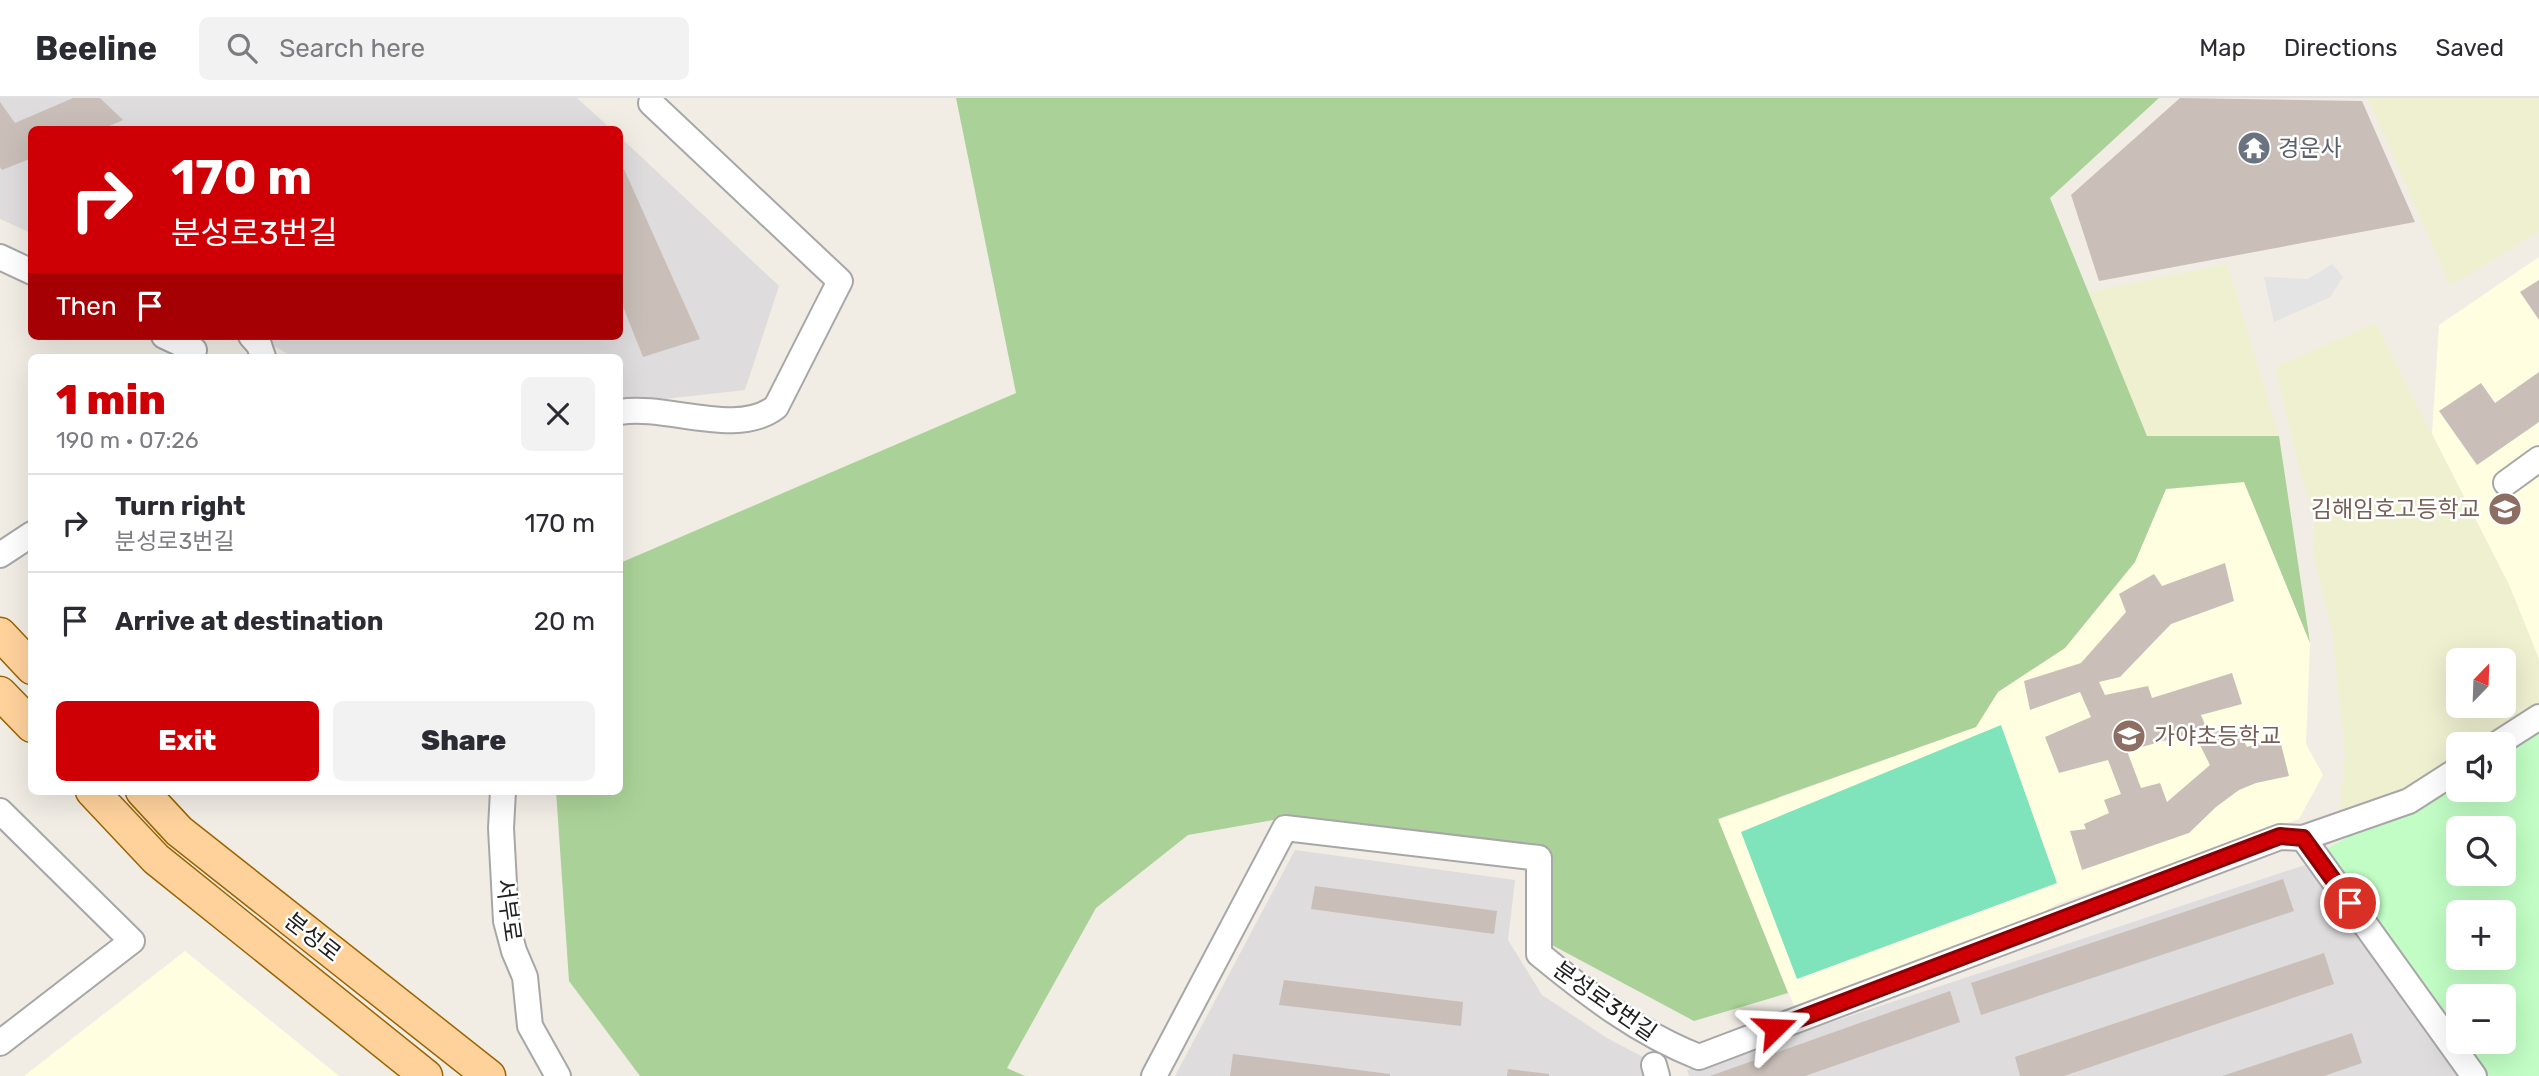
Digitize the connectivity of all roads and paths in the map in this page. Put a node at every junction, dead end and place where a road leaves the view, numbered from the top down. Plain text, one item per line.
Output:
1 (651, 103) dead end
2 (0, 257) edge
3 (28, 270) edge
4 (175, 340) edge
5 (197, 348) edge
6 (623, 412) edge
7 (2539, 459) edge
8 (2506, 483) dead end
9 (28, 537) edge
10 (0, 555) edge
11 (0, 634) edge
12 (28, 664) edge
13 (0, 693) edge
14 (2539, 717) edge
15 (28, 722) edge
16 (2516, 732) edge
17 (2446, 777) edge
18 (96, 795) edge
19 (146, 795) edge
20 (503, 795) edge
21 (0, 811) edge
22 (2303, 838) junction
23 (0, 1043) edge
24 (426, 1076) edge
25 (489, 1076) edge
26 (558, 1076) edge
27 (1154, 1076) edge
28 (2474, 1076) edge

1 - 6 street
2 - 3 street
4 - 5 street
7 - 8 street
9 - 10 street
11 - 12 main road
13 - 15 main road
14 - 16 street
17 - 22 street, 분성로3번길
18 - 24 main road, 분성로
19 - 25 main road, 분성로
20 - 26 street, 서부로
21 - 23 street
22 - 27 street, 분성로3번길
22 - 28 street

